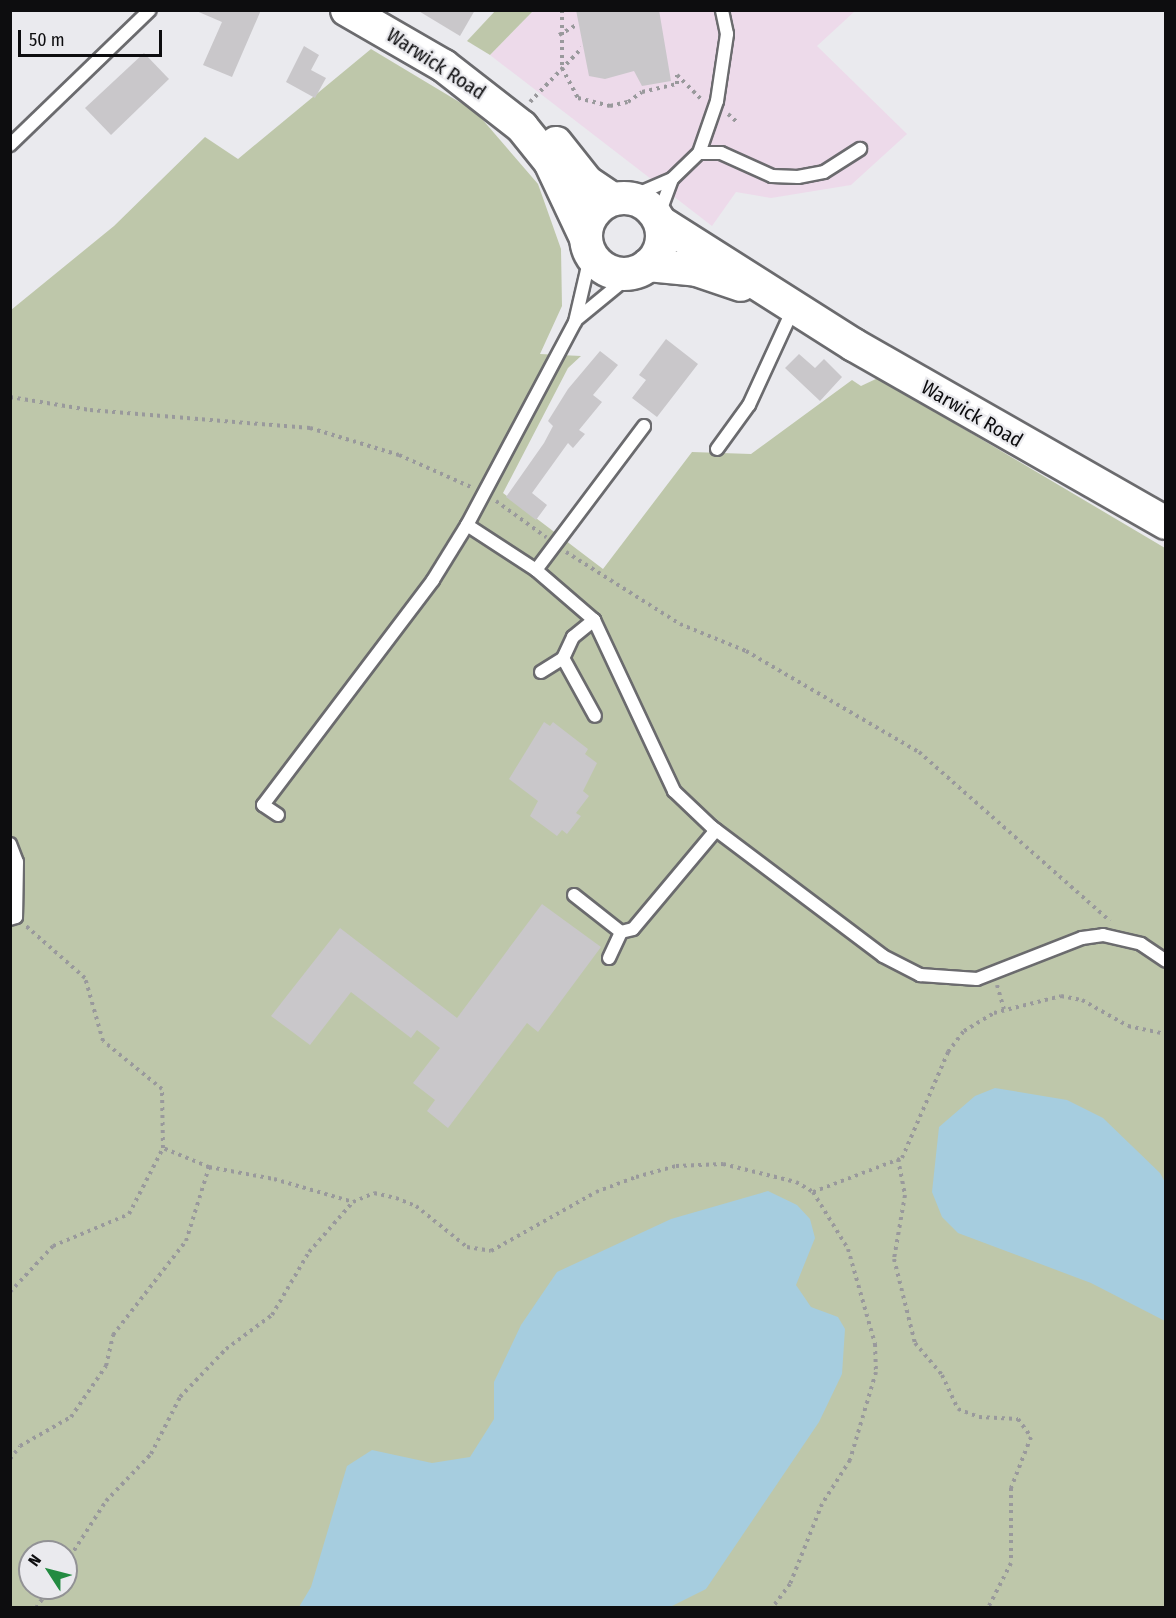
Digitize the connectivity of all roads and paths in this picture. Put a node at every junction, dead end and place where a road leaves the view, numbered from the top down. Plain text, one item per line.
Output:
1 (150, 10) edge
2 (347, 10) edge
3 (562, 10) edge
4 (722, 10) edge
5 (578, 24) dead end
6 (559, 35) junction
7 (582, 48) dead end
8 (561, 68) junction
9 (506, 107) junction
10 (716, 107) junction
11 (739, 124) dead end
12 (10, 145) edge
13 (860, 149) dead end
14 (699, 153) junction
15 (672, 180) junction
16 (620, 198) junction
17 (659, 220) junction
18 (589, 246) junction
19 (641, 269) junction
20 (788, 304) junction
21 (575, 322) junction
22 (10, 397) edge
23 (644, 426) dead end
24 (717, 449) dead end
25 (483, 492) junction
26 (1166, 523) edge
27 (467, 525) junction
28 (555, 544) junction
29 (536, 570) junction
30 (594, 620) junction
31 (563, 658) junction
32 (541, 672) dead end
33 (595, 716) dead end
34 (278, 815) dead end
35 (716, 830) junction
36 (10, 844) edge
37 (574, 895) dead end
38 (13, 918) edge
39 (621, 932) junction
40 (1141, 944) junction
41 (609, 958) dead end
42 (1166, 961) edge
43 (994, 972) junction
44 (1004, 1009) junction
45 (1166, 1034) edge
46 (163, 1148) junction
47 (898, 1159) junction
48 (208, 1167) junction
49 (813, 1192) junction
50 (353, 1202) junction
51 (10, 1292) edge
52 (10, 1459) edge
53 (78, 1545) edge
54 (772, 1608) edge
55 (988, 1608) edge

1 - 12 lane
2 - 9 street, Warwick Road
3 - 6 path
4 - 10 lane
5 - 6 path
6 - 8 path
7 - 8 path
8 - 9 path
8 - 10 path
9 - 16 street, Warwick Road
9 - 18 street, Warwick Road
10 - 11 path
10 - 14 lane
13 - 14 lane
14 - 15 lane
15 - 16 lane
15 - 17 lane
16 - 17 street
16 - 18 street
17 - 19 street
17 - 20 street, Warwick Road
18 - 19 street
18 - 21 lane
19 - 20 street, Warwick Road
19 - 21 lane
20 - 24 lane
20 - 26 street, Warwick Road
21 - 25 lane
22 - 25 path
23 - 28 lane
25 - 27 lane
25 - 28 path
27 - 29 lane
27 - 34 lane
28 - 29 lane
28 - 40 path
29 - 30 lane
30 - 31 lane
30 - 35 lane
31 - 32 lane
31 - 33 lane
35 - 39 lane
35 - 43 lane
36 - 38 lane
37 - 39 lane
38 - 46 path
39 - 41 lane
40 - 42 lane
40 - 43 lane
43 - 44 path
44 - 45 path
44 - 47 path
46 - 48 path
46 - 51 path
47 - 49 path
47 - 55 path
48 - 50 path
48 - 52 path
49 - 50 path
49 - 54 path
50 - 53 path

